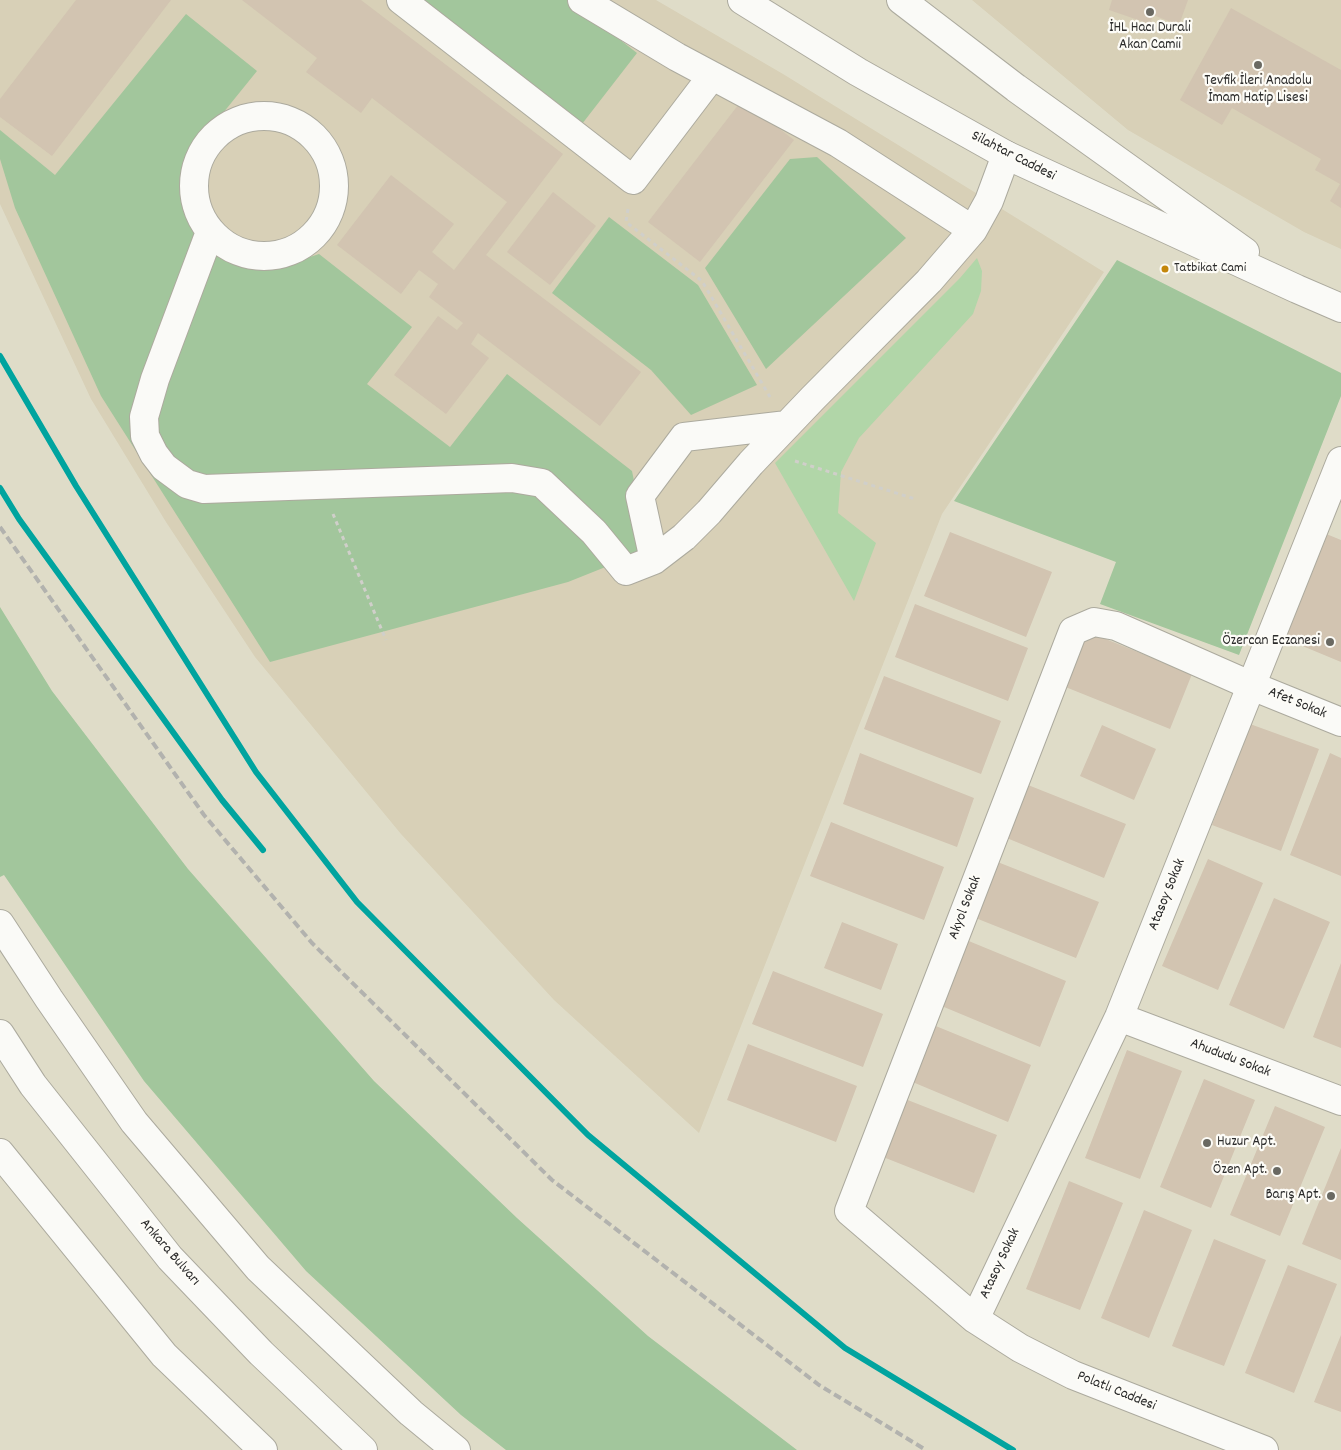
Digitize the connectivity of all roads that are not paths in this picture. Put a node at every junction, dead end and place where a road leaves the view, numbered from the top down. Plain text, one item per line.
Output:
1 (582, 0) edge
2 (742, 0) edge
3 (901, 0) edge
4 (404, 1) edge
5 (712, 76) junction
6 (1006, 155) junction
7 (974, 230) junction
8 (210, 232) junction
9 (1297, 289) junction
10 (1341, 308) edge
11 (787, 425) junction
12 (1341, 461) edge
13 (654, 560) junction
14 (1252, 686) junction
15 (1341, 722) edge
16 (0, 924) edge
17 (1119, 1017) junction
18 (0, 1034) edge
19 (1341, 1101) edge
20 (0, 1153) edge
21 (975, 1319) junction
22 (263, 1450) edge
23 (363, 1450) edge
24 (456, 1450) edge
25 (1264, 1450) edge

1 - 5 main road
2 - 6 main road, Silahtar Caddesi
3 - 9 main road, Silahtar Caddesi
4 - 5 main road
5 - 7 main road
6 - 7 main road
6 - 9 main road, Silahtar Caddesi
7 - 11 main road
8 - 8 main road
8 - 13 main road
9 - 10 main road, Silahtar Caddesi
11 - 13 main road
11 - 13 main road
12 - 14 main road, Atasoy Sokak
14 - 15 main road, Afet Sokak
14 - 17 main road, Atasoy Sokak
14 - 21 main road, Akyol Sokak
16 - 24 main road
17 - 19 main road, Ahududu Sokak
17 - 21 main road, Atasoy Sokak
18 - 23 main road, Ankara Bulvarı
20 - 22 main road
21 - 25 main road, Polatlı Caddesi

